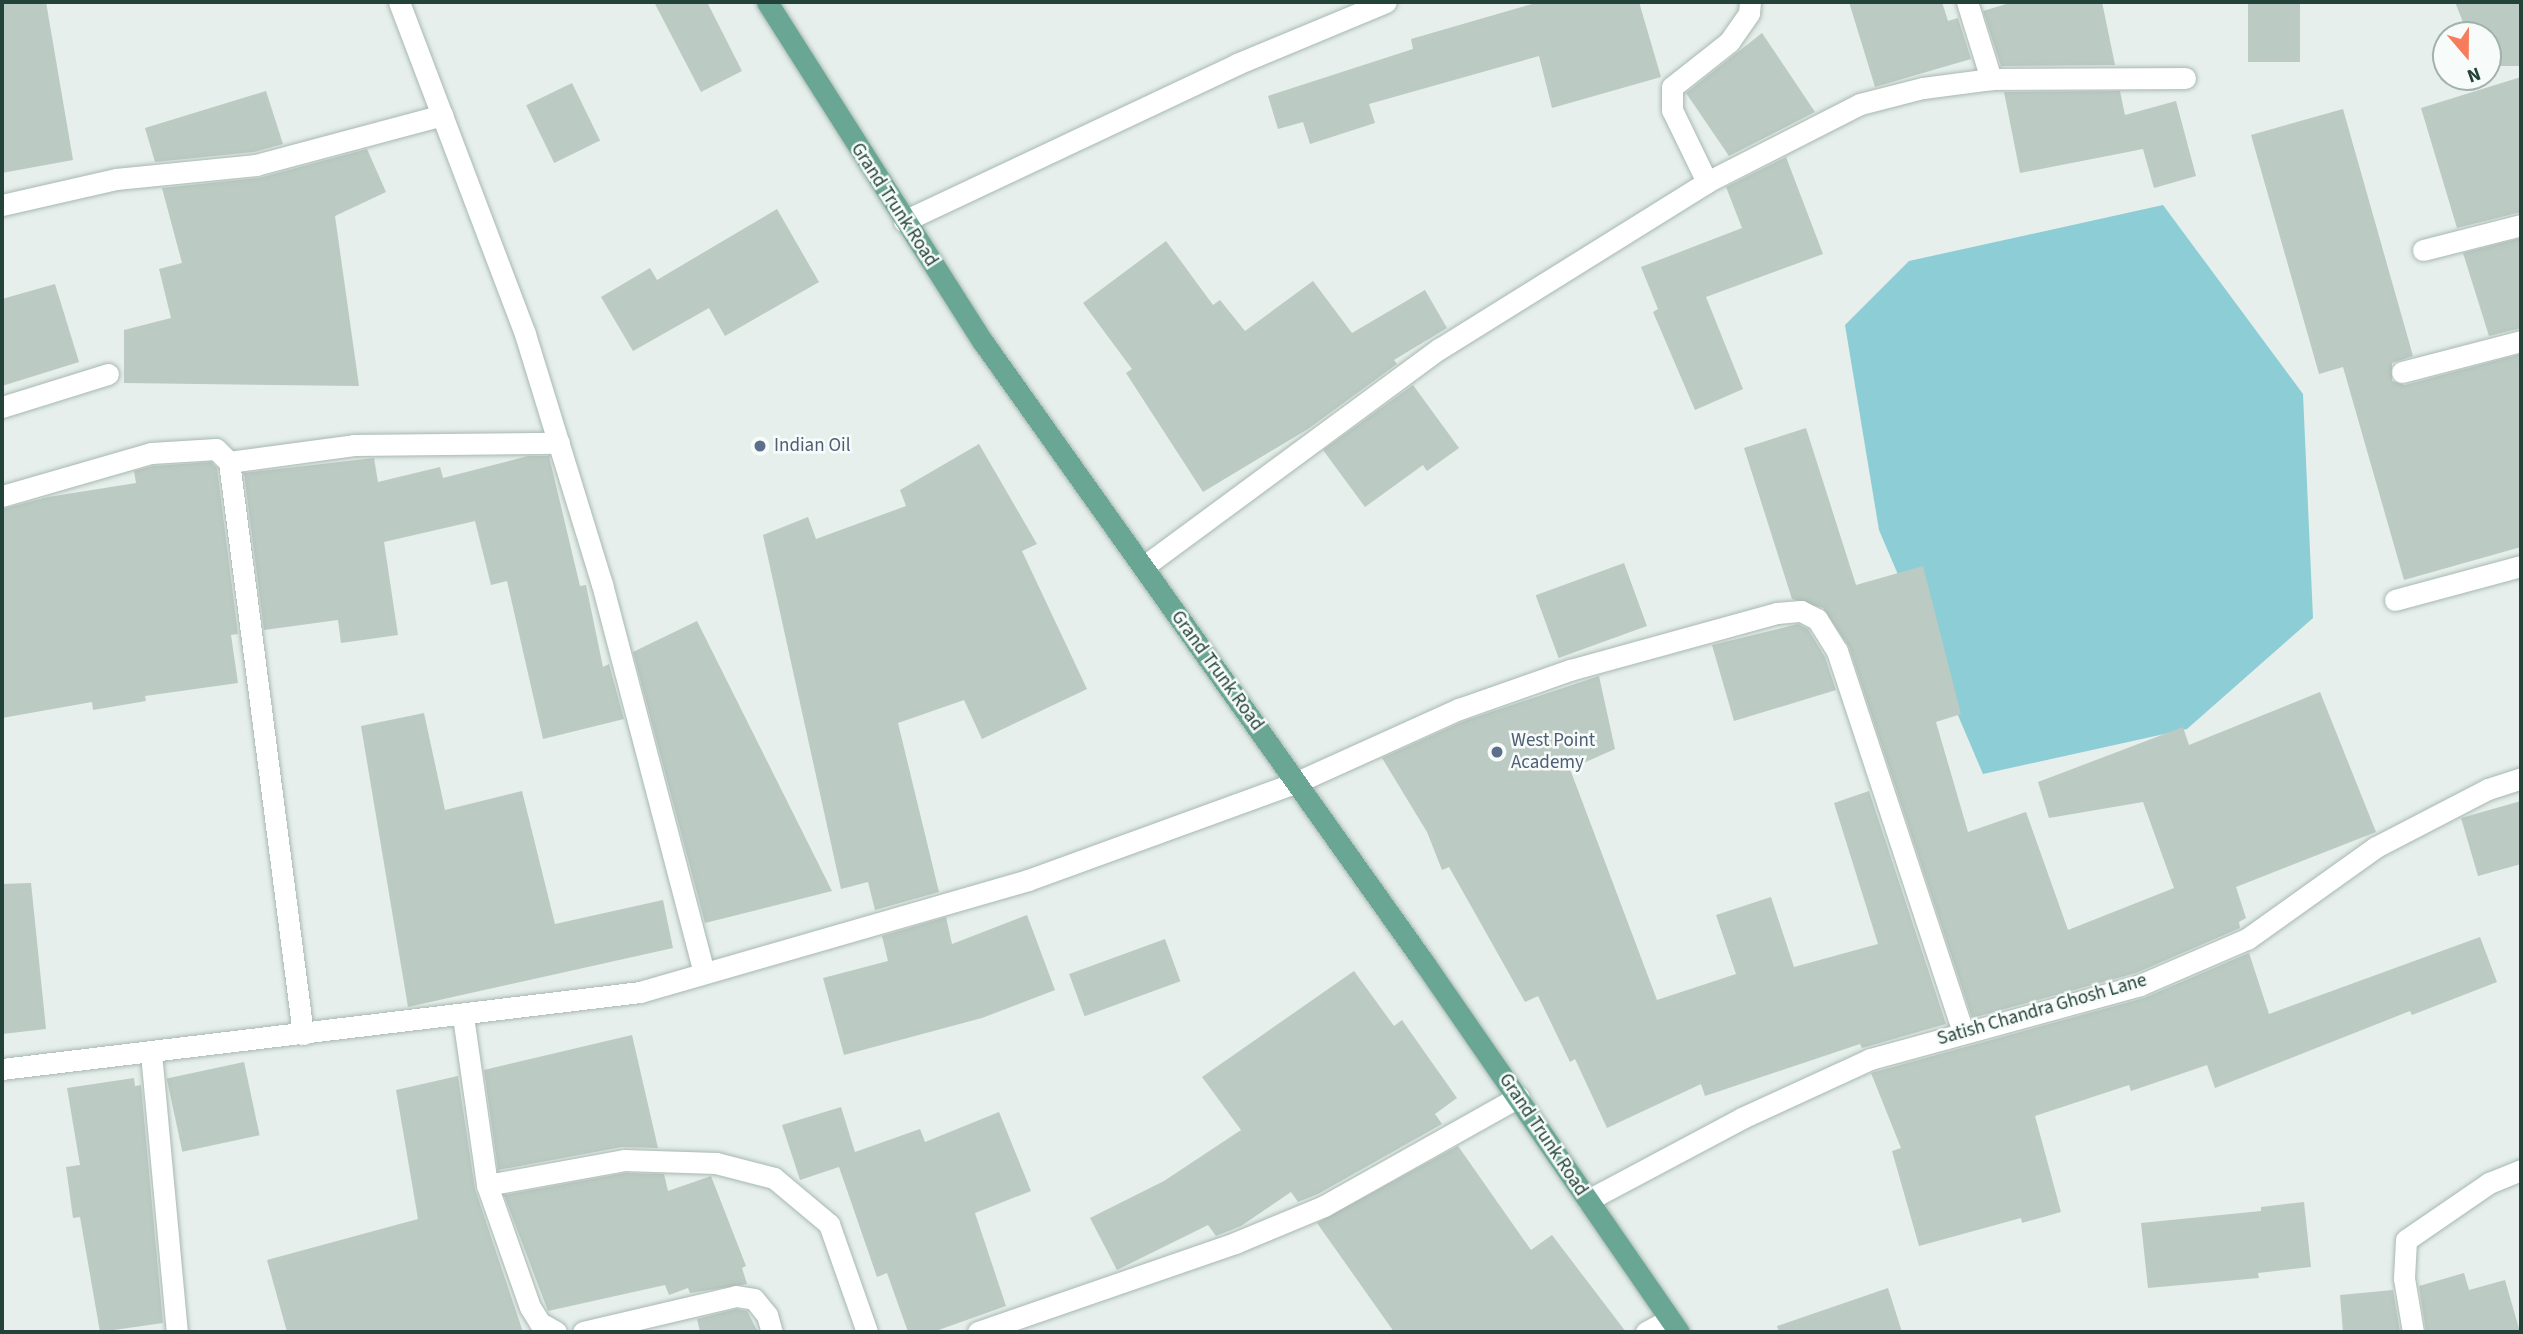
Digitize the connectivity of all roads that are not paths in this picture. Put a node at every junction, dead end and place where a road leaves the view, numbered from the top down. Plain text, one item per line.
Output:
1 (399, 2) edge
2 (767, 2) edge
3 (1386, 2) edge
4 (1750, 2) edge
5 (1967, 2) edge
6 (2185, 78) dead end
7 (1992, 79) junction
8 (442, 115) junction
9 (1707, 182) junction
10 (2, 205) edge
11 (904, 221) junction
12 (2521, 225) edge
13 (2423, 250) dead end
14 (2521, 341) edge
15 (2402, 372) dead end
16 (108, 374) dead end
17 (2, 407) edge
18 (559, 443) junction
19 (229, 462) junction
20 (2, 496) edge
21 (2521, 566) edge
22 (1143, 567) junction
23 (2395, 600) dead end
24 (2521, 778) edge
25 (1297, 782) junction
26 (704, 972) junction
27 (463, 1016) junction
28 (1963, 1033) junction
29 (303, 1034) junction
30 (151, 1054) junction
31 (2, 1069) edge
32 (1518, 1097) junction
33 (2521, 1170) edge
34 (487, 1185) junction
35 (1588, 1200) junction
36 (1674, 1326) edge
37 (177, 1332) edge
38 (556, 1332) edge
39 (583, 1332) edge
40 (772, 1332) edge
41 (867, 1332) edge
42 (978, 1332) edge
43 (1646, 1332) edge
44 (2413, 1332) edge

1 - 8 street
2 - 11 main road, Grand Trunk Road
3 - 11 street
4 - 9 street
5 - 7 street
6 - 7 street
7 - 9 street
8 - 10 street
8 - 18 street
9 - 22 street
11 - 22 main road, Grand Trunk Road
12 - 13 street
14 - 15 street
16 - 17 street
18 - 19 street
18 - 26 street
19 - 20 street
19 - 29 street
21 - 23 street
22 - 25 main road, Grand Trunk Road
24 - 28 street, Satish Chandra Ghosh Lane
25 - 26 street
25 - 28 street
25 - 32 main road, Grand Trunk Road
26 - 27 street
27 - 29 street
27 - 34 street
28 - 35 street, Satish Chandra Ghosh Lane
29 - 30 street
30 - 31 street
30 - 37 street
32 - 35 main road, Grand Trunk Road
32 - 42 street
33 - 44 street
34 - 38 street
34 - 41 street
35 - 36 main road, Grand Trunk Road
36 - 43 street
39 - 40 street

